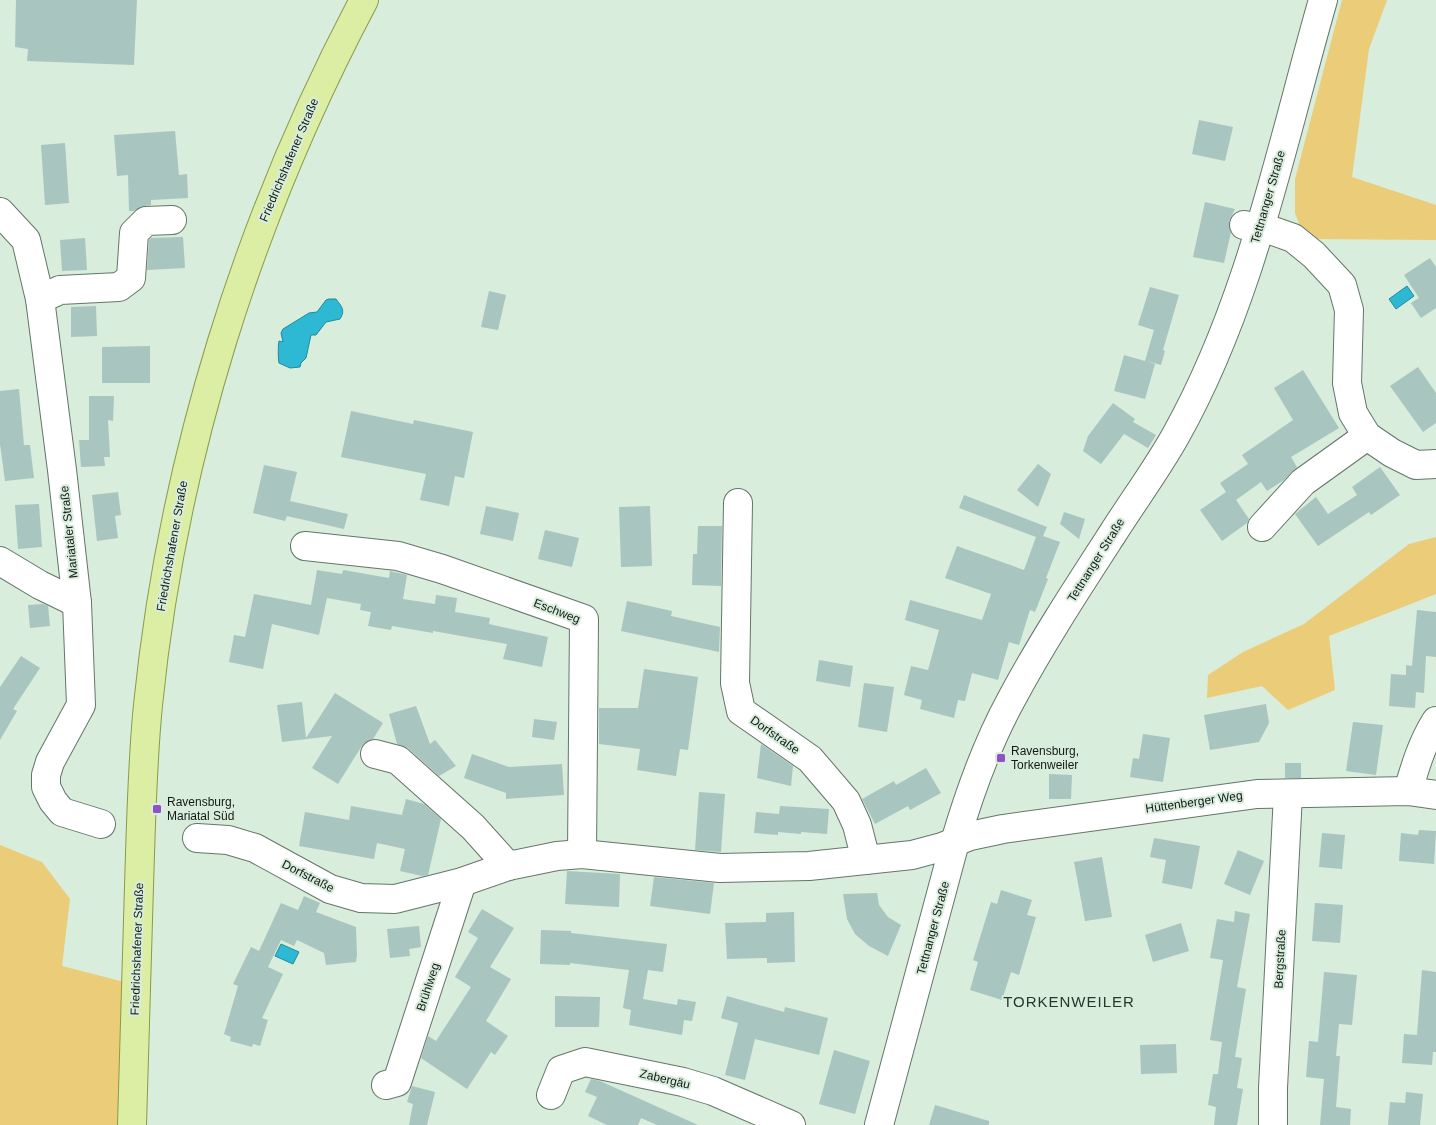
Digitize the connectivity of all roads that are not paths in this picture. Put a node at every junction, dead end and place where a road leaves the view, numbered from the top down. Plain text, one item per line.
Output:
1 (364, 0) edge
2 (1323, 0) edge
3 (0, 212) edge
4 (172, 220) dead end
5 (1252, 226) junction
6 (40, 299) junction
7 (1367, 436) junction
8 (1436, 464) edge
9 (738, 502) dead end
10 (1262, 527) dead end
11 (305, 546) dead end
12 (0, 561) edge
13 (77, 603) junction
14 (1436, 721) edge
15 (375, 754) dead end
16 (1408, 791) junction
17 (1288, 794) junction
18 (1436, 794) edge
19 (101, 824) dead end
20 (196, 838) dead end
21 (955, 842) junction
22 (582, 854) junction
23 (866, 860) junction
24 (508, 866) junction
25 (462, 882) junction
26 (386, 1085) dead end
27 (551, 1095) dead end
28 (132, 1125) edge
29 (791, 1125) edge
30 (879, 1125) edge
31 (1273, 1125) edge

1 - 28 main road, Friedrichshafener Straße
2 - 5 street, Tettnanger Straße
3 - 6 street, Mariataler Straße
4 - 6 street
5 - 7 street
5 - 21 street, Tettnanger Straße
6 - 13 street, Mariataler Straße
7 - 8 street
7 - 10 street
9 - 23 street, Dorfstraße
11 - 22 street, Eschweg
12 - 13 street
13 - 19 street, Mariataler Straße
14 - 16 street
15 - 24 street
16 - 17 street, Hüttenberger Weg
16 - 18 street, Hüttenberger Weg
17 - 21 street, Hüttenberger Weg
17 - 31 street, Bergstraße
20 - 25 street, Dorfstraße
21 - 23 street, Dorfstraße
21 - 30 street, Tettnanger Straße
22 - 23 street, Dorfstraße
22 - 24 street, Dorfstraße
24 - 25 street, Dorfstraße
25 - 26 street, Brühlweg
27 - 29 street, Zabergäu

